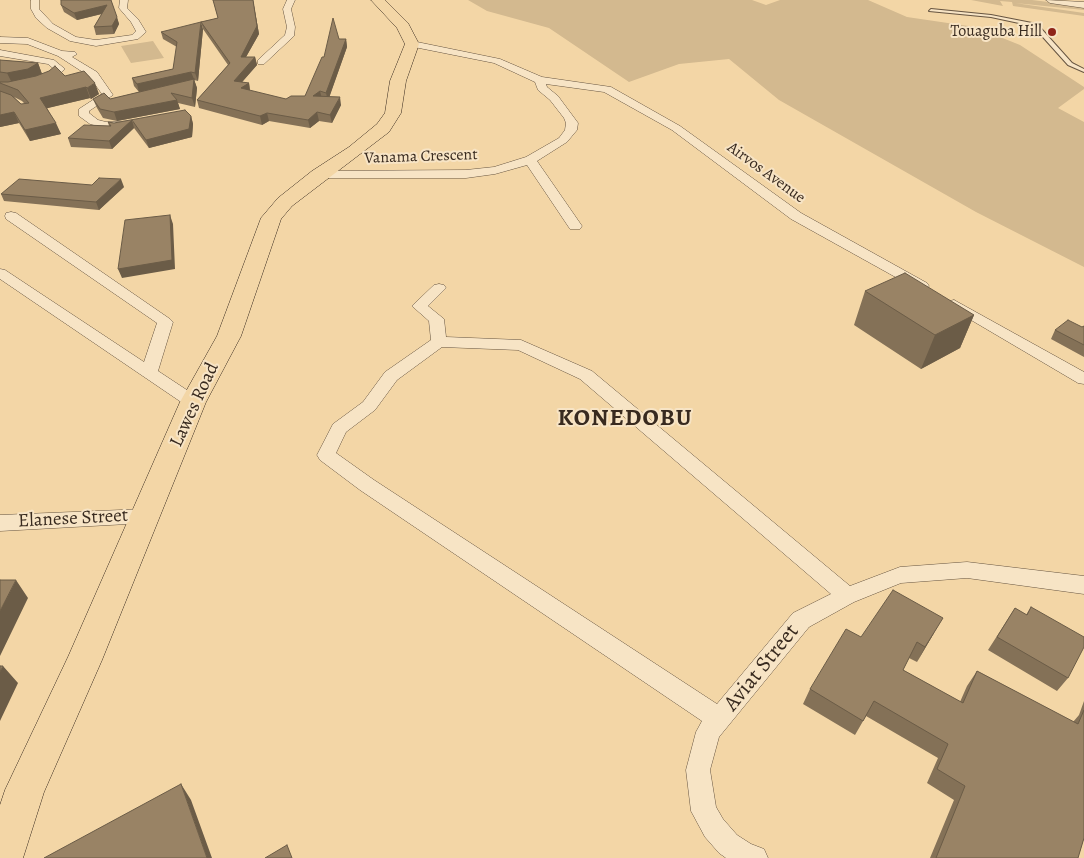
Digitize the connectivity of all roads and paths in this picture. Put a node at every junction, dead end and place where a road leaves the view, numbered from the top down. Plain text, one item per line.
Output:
1 (36, 0) edge
2 (124, 0) edge
3 (291, 0) edge
4 (378, 0) edge
5 (1050, 0) edge
6 (1084, 5) edge
7 (931, 10) dead end
8 (127, 39) junction
9 (0, 40) edge
10 (412, 44) junction
11 (0, 53) edge
12 (61, 54) junction
13 (261, 62) dead end
14 (1084, 71) edge
15 (540, 80) junction
16 (0, 87) edge
17 (108, 95) junction
18 (121, 98) edge
19 (142, 123) edge
20 (530, 160) junction
21 (319, 174) junction
22 (11, 216) dead end
23 (575, 226) dead end
24 (0, 272) edge
25 (439, 288) dead end
26 (439, 342) junction
27 (149, 372) junction
28 (1084, 379) edge
29 (193, 402) junction
30 (146, 516) junction
31 (0, 523) edge
32 (1084, 585) edge
33 (847, 596) junction
34 (720, 719) junction
35 (749, 857) edge
36 (2, 858) edge

1 - 8 street
2 - 8 street
3 - 13 street
4 - 10 main road
5 - 6 street
7 - 14 lane
8 - 12 street
9 - 12 street
10 - 15 street, Airvos Avenue
10 - 21 main road, Lawes Road
11 - 16 street
12 - 17 street
15 - 20 street, Vanama Crescent
15 - 28 street, Airvos Avenue
17 - 18 street
17 - 19 street
20 - 21 street, Vanama Crescent
20 - 23 street
21 - 29 main road, Lawes Road
22 - 27 street
24 - 27 street
25 - 26 street
26 - 33 street
26 - 34 street
27 - 29 street
29 - 30 main road, Lawes Road
30 - 31 street, Elanese Street
30 - 36 main road, Lawes Road
32 - 33 street, Aviat Street
33 - 34 street, Aviat Street
34 - 35 street, Aviat Street

